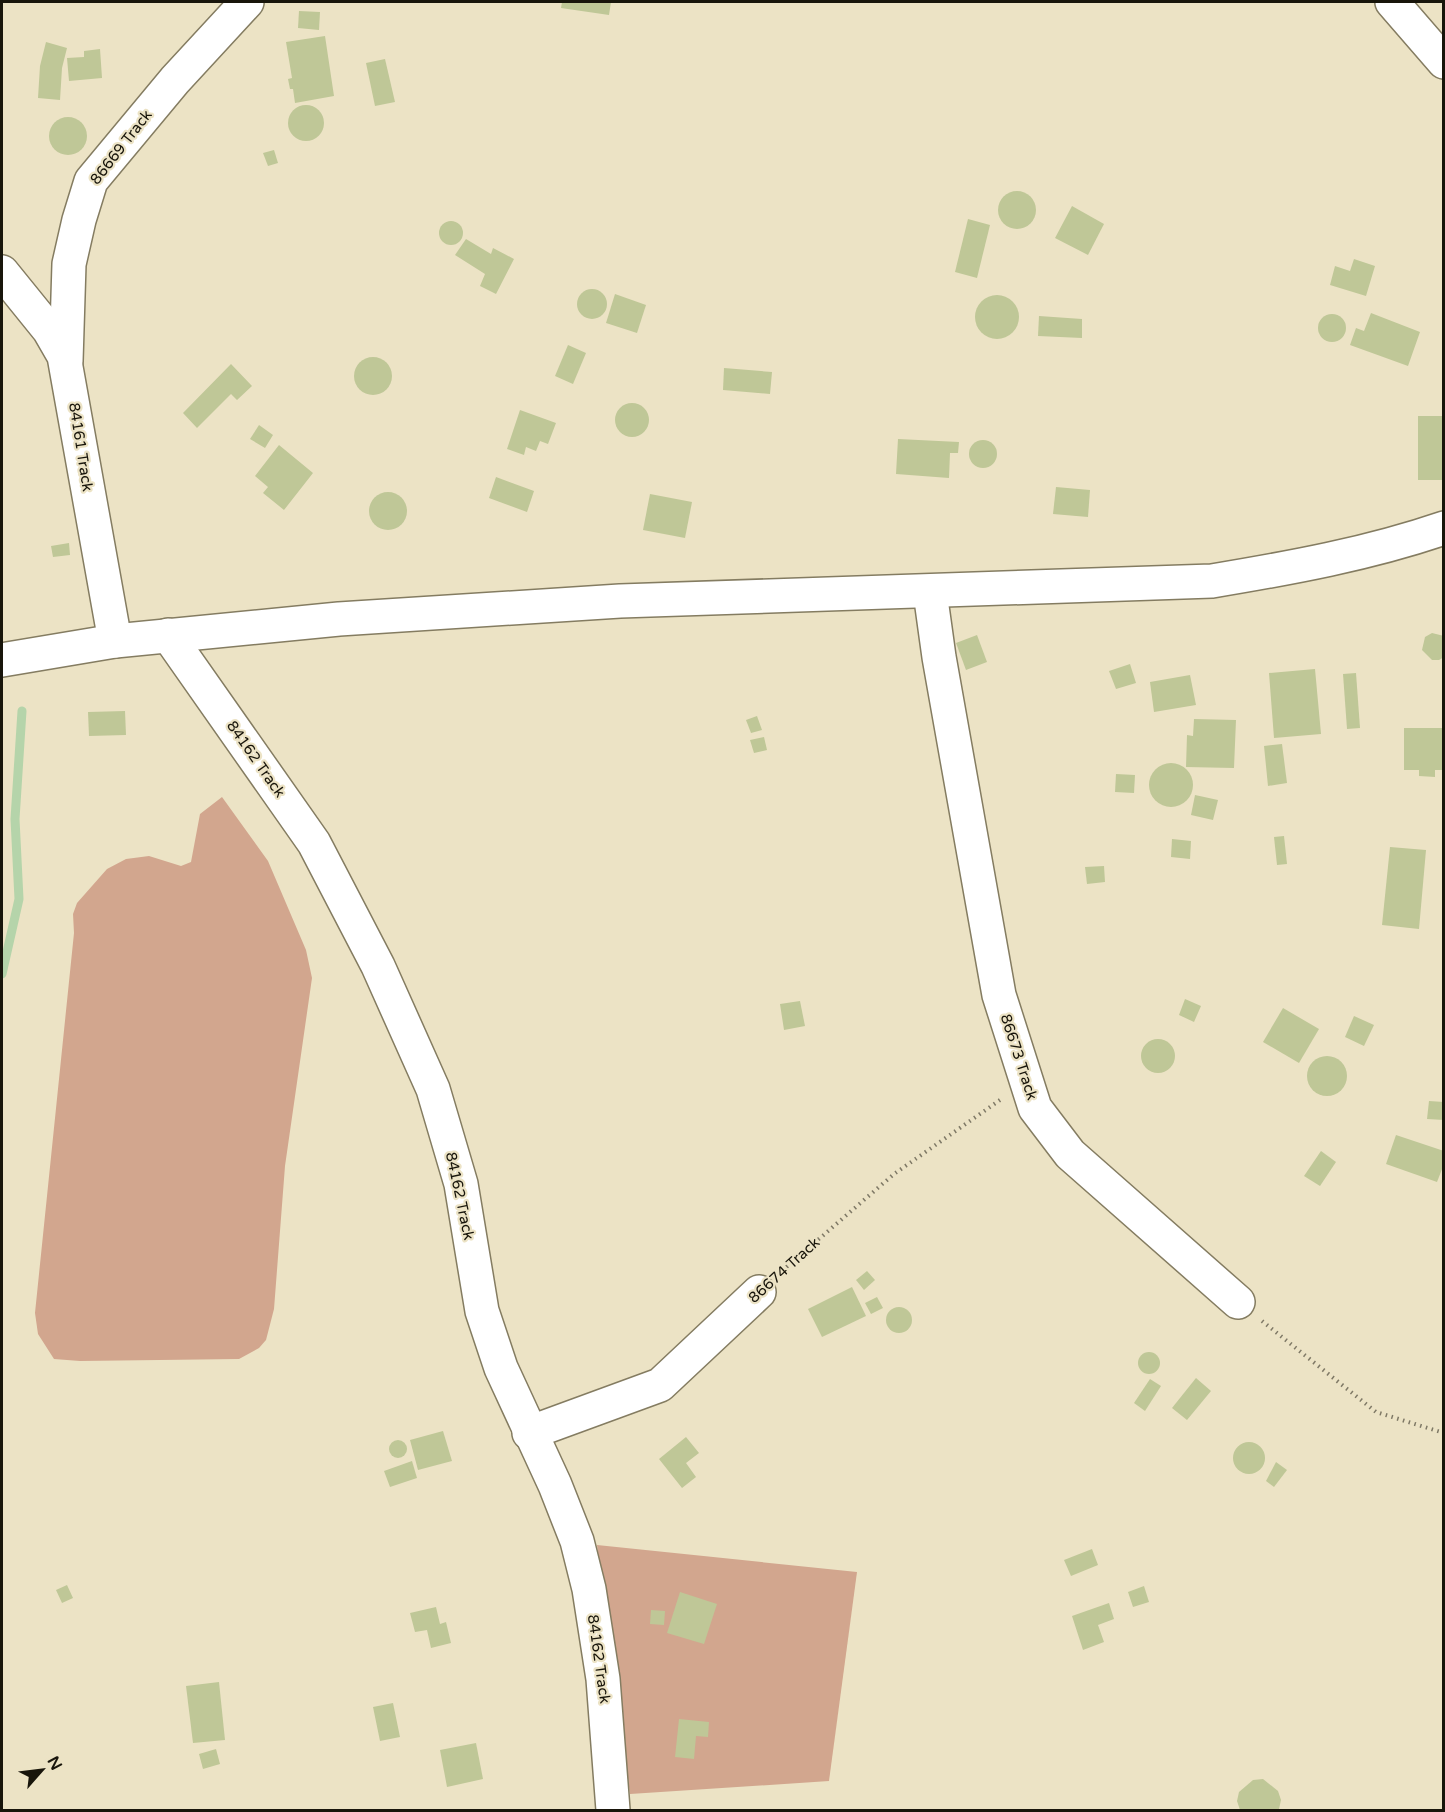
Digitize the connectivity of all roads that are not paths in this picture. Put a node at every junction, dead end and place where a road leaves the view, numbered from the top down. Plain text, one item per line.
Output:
1 (247, 2) edge
2 (1392, 2) edge
3 (1443, 62) edge
4 (2, 272) edge
5 (66, 361) junction
6 (1443, 528) edge
7 (930, 592) junction
8 (168, 635) junction
9 (116, 641) junction
10 (2, 660) edge
11 (759, 1292) road end
12 (1238, 1302) road end
13 (530, 1433) junction
14 (613, 1810) edge

1 - 5 street, 86669 Track
2 - 3 street
4 - 5 street, 84161 Track
5 - 9 street, 84161 Track
6 - 7 street
7 - 8 street
7 - 12 street, 86673 Track
8 - 9 street
8 - 13 street, 84162 Track
9 - 10 street
11 - 13 street, 86674 Track
13 - 14 street, 84162 Track

